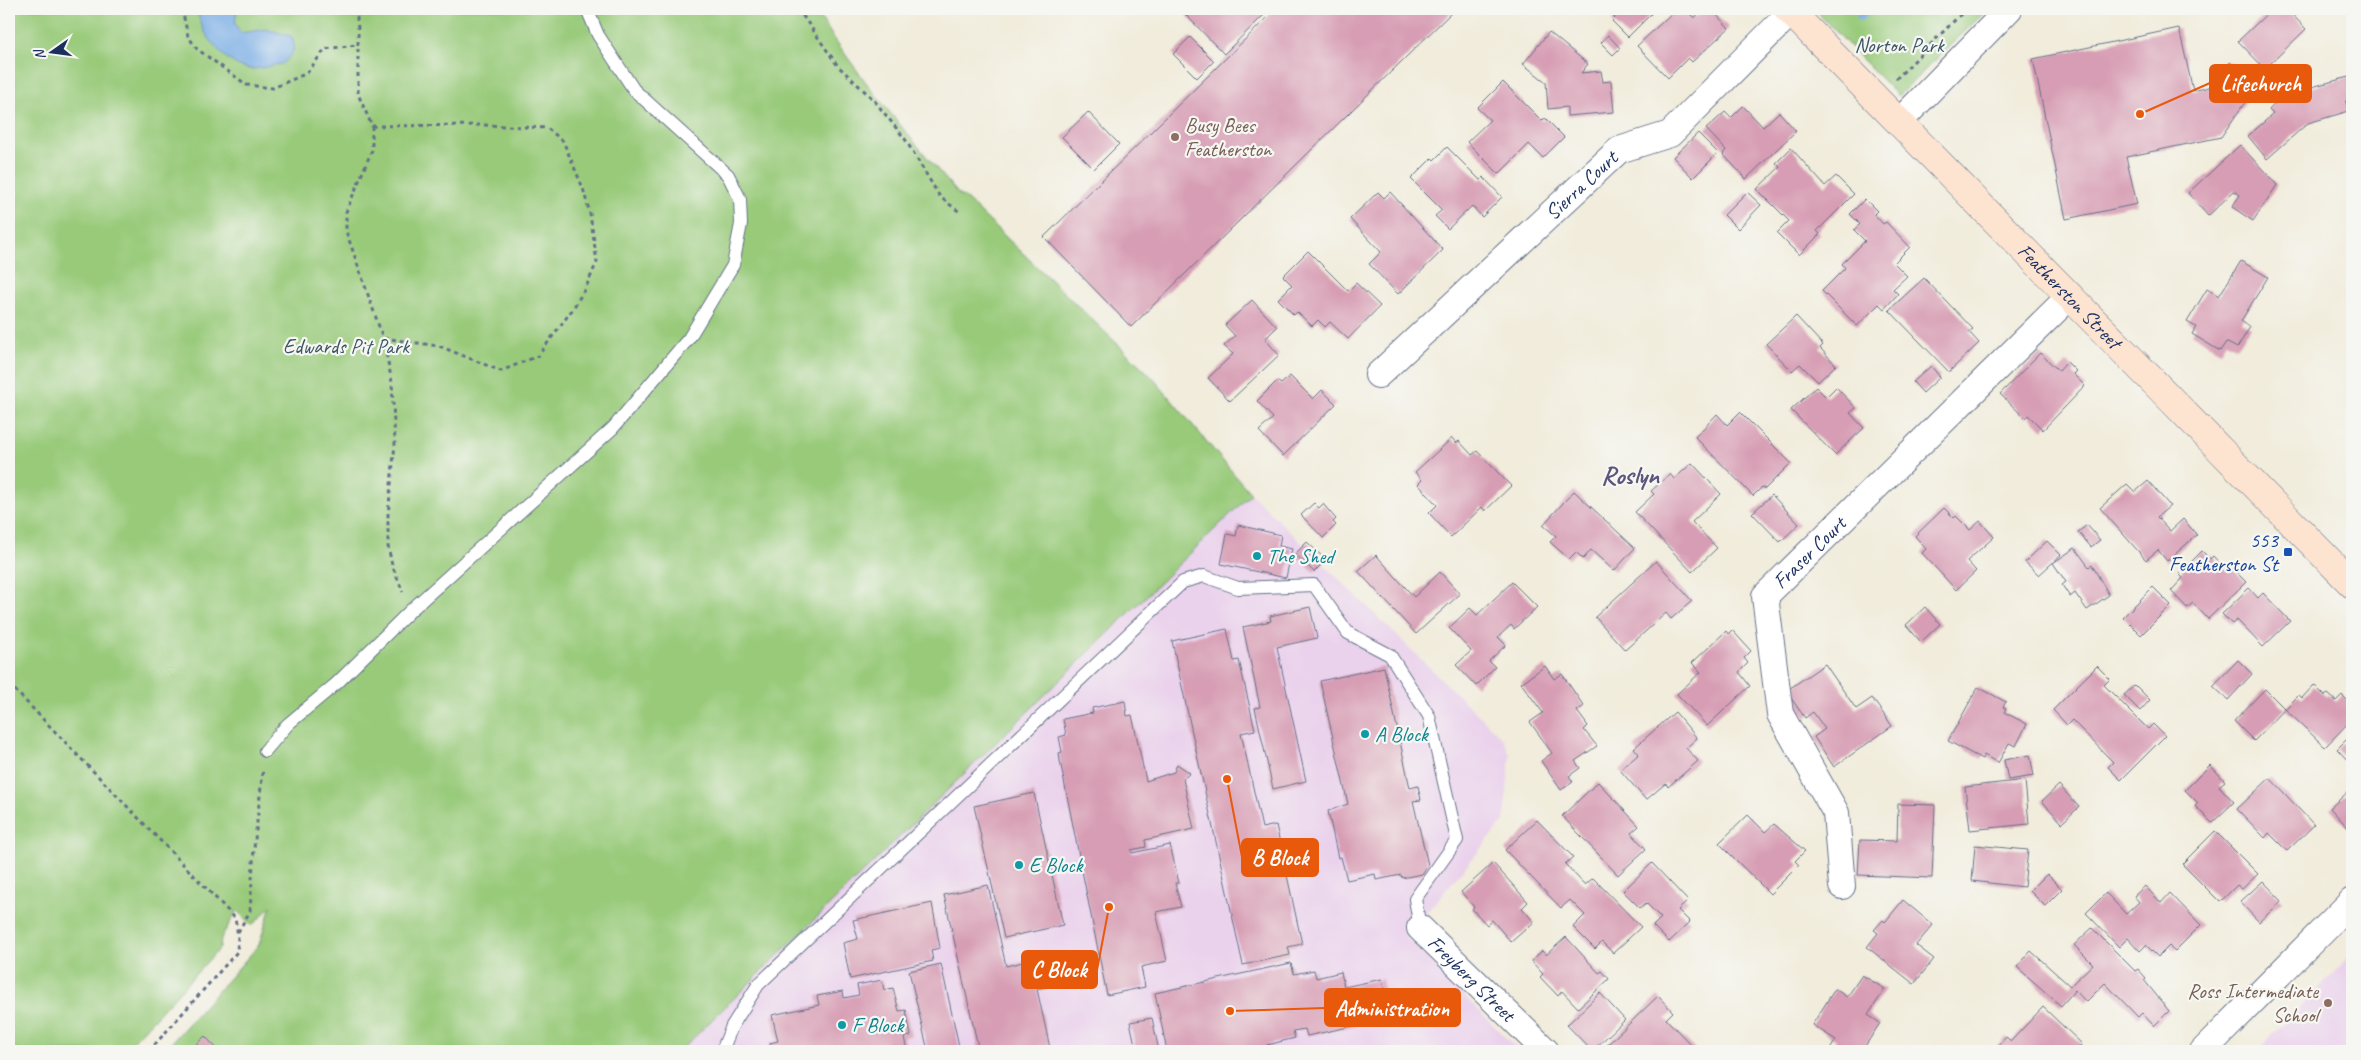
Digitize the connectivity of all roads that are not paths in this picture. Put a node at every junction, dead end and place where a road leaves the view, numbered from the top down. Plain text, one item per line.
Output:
1 (587, 9) edge
2 (2009, 9) edge
3 (1789, 10) edge
4 (1899, 122) junction
5 (2070, 296) junction
6 (1378, 375) dead end
7 (2352, 584) edge
8 (265, 751) road end
9 (1842, 886) dead end
10 (2352, 901) edge
11 (1420, 928) joint
12 (722, 1051) edge
13 (1546, 1051) edge
14 (2203, 1051) edge

1 - 8 lane
2 - 4 street
3 - 4 main road, Featherston Street
3 - 6 street, Sierra Court
4 - 5 main road, Featherston Street
5 - 7 main road, Featherston Street
5 - 9 street, Fraser Court
10 - 14 street
11 - 12 lane
11 - 13 street, Freyberg Street

